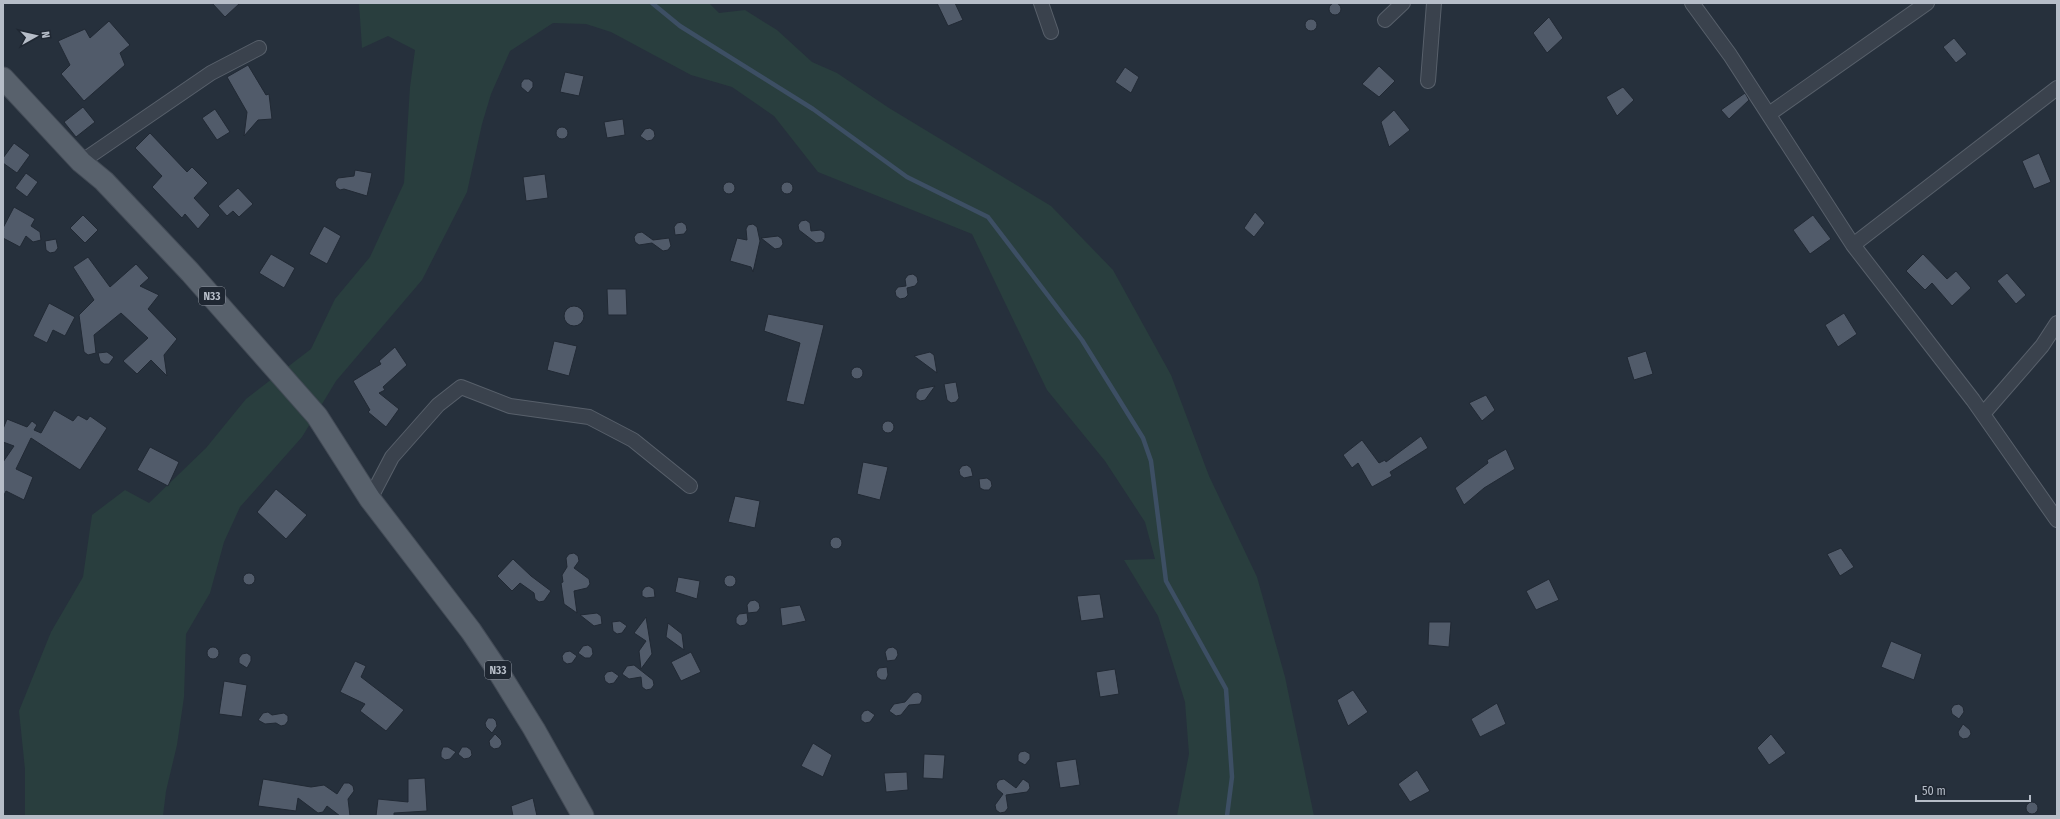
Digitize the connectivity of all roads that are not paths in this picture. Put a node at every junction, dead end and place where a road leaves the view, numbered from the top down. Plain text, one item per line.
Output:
1 (1041, 3) edge
2 (1403, 3) edge
3 (1434, 3) edge
4 (1692, 3) edge
5 (1927, 3) edge
6 (1385, 20) dead end
7 (1052, 32) dead end
8 (259, 48) dead end
9 (3, 78) edge
10 (1428, 81) dead end
11 (2057, 88) edge
12 (1769, 114) junction
13 (81, 162) junction
14 (1853, 245) junction
15 (2057, 323) edge
16 (1983, 414) junction
17 (690, 486) dead end
18 (370, 499) junction
19 (2057, 520) edge
20 (583, 816) edge

1 - 7 street
2 - 6 street
3 - 10 street
4 - 12 street
5 - 12 street
8 - 13 street
9 - 13 main road, N33
11 - 14 street
12 - 14 street
13 - 18 main road, N33
14 - 16 street
15 - 16 street
16 - 19 street
17 - 18 street
18 - 20 main road, N33

